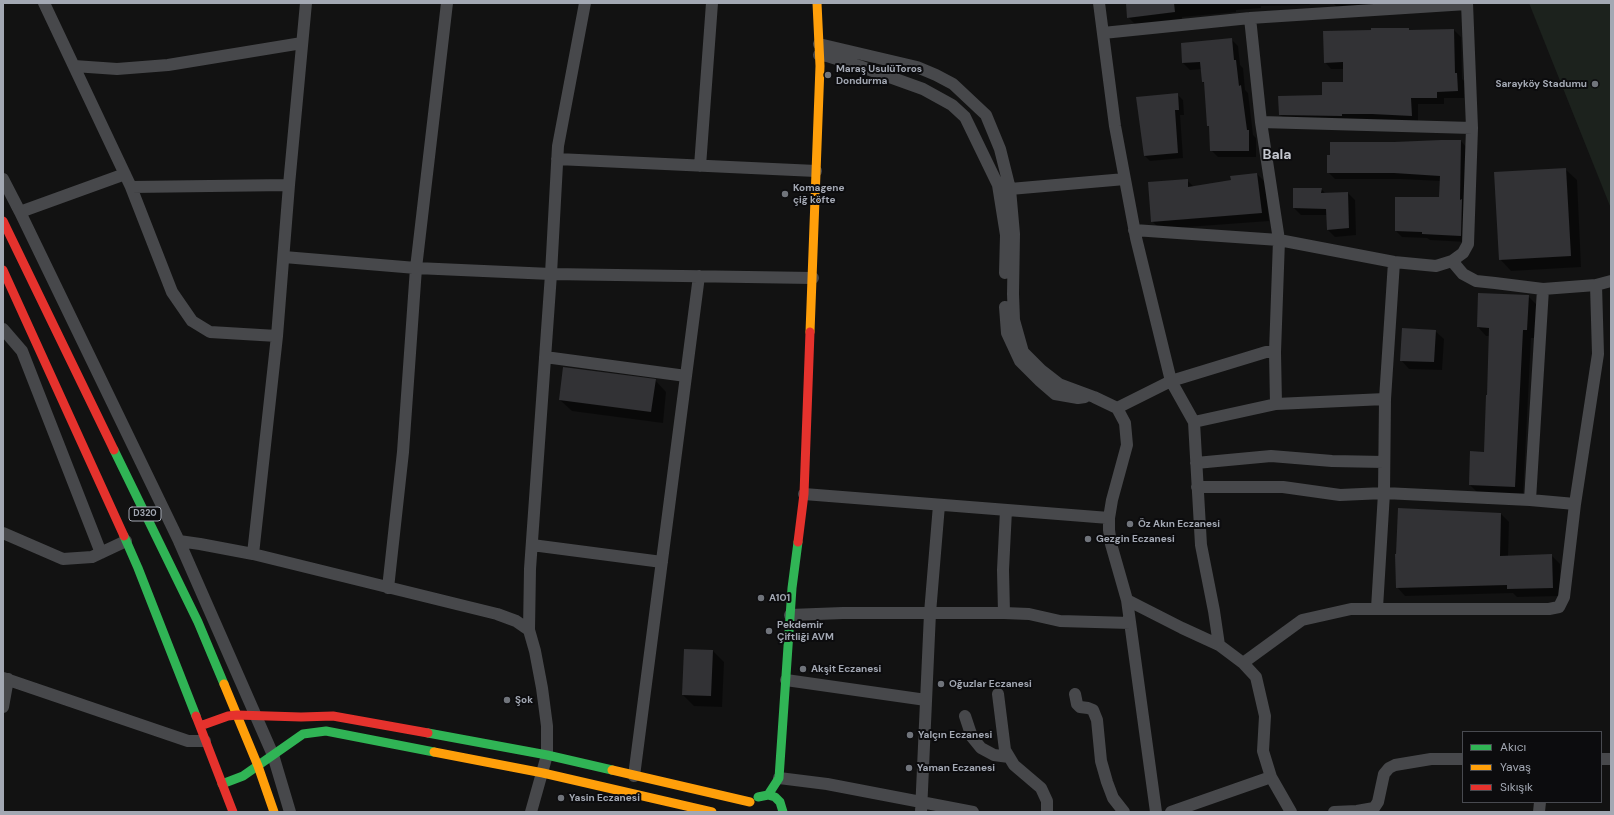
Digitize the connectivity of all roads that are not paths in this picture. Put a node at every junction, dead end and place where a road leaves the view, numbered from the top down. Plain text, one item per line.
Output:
1 (44, 3) edge
2 (306, 3) edge
3 (447, 3) edge
4 (584, 3) edge
5 (712, 3) edge
6 (817, 3) edge
7 (1099, 3) edge
8 (1467, 4) edge
9 (1250, 18) junction
10 (1103, 33) junction
11 (302, 43) junction
12 (824, 51) junction
13 (74, 66) junction
14 (1261, 122) junction
15 (1472, 128) junction
16 (557, 159) junction
17 (700, 166) junction
18 (816, 171) junction
19 (125, 174) junction
20 (3, 179) edge
21 (1125, 179) junction
22 (289, 185) junction
23 (131, 187) junction
24 (1010, 189) junction
25 (20, 212) junction
26 (3, 221) edge
27 (1134, 230) junction
28 (1279, 240) junction
29 (284, 257) junction
30 (1452, 261) junction
31 (1394, 262) junction
32 (416, 268) junction
33 (3, 270) edge
34 (551, 274) junction
35 (699, 276) junction
36 (813, 278) junction
37 (1611, 281) edge
38 (1596, 285) junction
39 (1543, 288) junction
40 (3, 329) edge
41 (277, 336) junction
42 (1275, 352) junction
43 (545, 357) junction
44 (686, 376) junction
45 (1171, 381) junction
46 (1094, 397) junction
47 (1386, 399) junction
48 (1276, 404) junction
49 (1117, 408) junction
50 (1194, 422) junction
51 (1384, 462) junction
52 (1196, 463) junction
53 (1197, 487) junction
54 (1384, 493) junction
55 (804, 494) junction
56 (1530, 500) junction
57 (1575, 504) junction
58 (939, 505) junction
59 (1006, 510) junction
60 (1109, 518) junction
61 (3, 533) edge
62 (126, 541) junction
63 (178, 541) junction
64 (532, 545) junction
65 (101, 553) junction
66 (253, 554) junction
67 (662, 562) junction
68 (388, 588) junction
69 (1127, 600) junction
70 (1377, 608) junction
71 (930, 613) junction
72 (1004, 613) junction
73 (790, 615) junction
74 (1130, 623) junction
75 (529, 630) junction
76 (1219, 645) junction
77 (1243, 663) junction
78 (5, 679) edge
79 (786, 680) junction
80 (998, 694) dead end
81 (1074, 694) dead end
82 (926, 700) junction
83 (3, 707) edge
84 (237, 715) junction
85 (256, 716) junction
86 (965, 716) dead end
87 (200, 726) junction
88 (205, 741) junction
89 (273, 755) junction
90 (546, 756) junction
91 (1009, 757) junction
92 (1462, 759) edge
93 (258, 766) junction
94 (543, 773) junction
95 (634, 776) junction
96 (1272, 777) junction
97 (779, 778) junction
98 (222, 784) junction
99 (768, 795) junction
100 (748, 807) edge
101 (921, 807) edge
102 (234, 812) edge
103 (274, 812) edge
104 (290, 812) edge
105 (532, 812) edge
106 (712, 812) edge
107 (783, 812) edge
108 (973, 812) edge
109 (1047, 812) edge
110 (1124, 812) edge
111 (1156, 812) edge
112 (1171, 812) edge
113 (1291, 812) edge
114 (1334, 812) edge

1 - 13 street
2 - 11 street
3 - 32 street
4 - 16 street
5 - 17 street
6 - 12 main road
7 - 10 street
8 - 9 street
8 - 15 street
9 - 10 street
9 - 14 street
10 - 21 street
11 - 13 street
11 - 22 street
12 - 18 main road
12 - 24 street
12 - 46 street
13 - 19 street
14 - 15 street
14 - 28 street
15 - 30 street
16 - 17 street
16 - 34 street
17 - 18 street
18 - 36 main road
19 - 23 street
19 - 25 street
20 - 25 street
21 - 24 street
21 - 27 street
22 - 23 street
22 - 29 street
23 - 41 street
24 - 46 street
25 - 63 street
26 - 84 main road, D320
27 - 28 street
27 - 45 street
28 - 31 street
28 - 42 street
29 - 32 street
29 - 41 street
30 - 31 street
30 - 39 street
31 - 47 street
32 - 34 street
32 - 68 street
33 - 62 main road, D320
34 - 35 street
34 - 43 street
35 - 36 street
35 - 44 street
36 - 55 main road
37 - 38 street
38 - 39 street
38 - 57 street
39 - 56 street
40 - 65 street
41 - 66 street
42 - 45 street
42 - 48 street
43 - 44 street
43 - 64 street
44 - 67 street
45 - 49 street
45 - 50 street
46 - 49 street
47 - 48 street
47 - 51 street
48 - 50 street
49 - 60 street
50 - 52 street
51 - 52 street
51 - 54 street
52 - 53 street
53 - 54 street
53 - 76 street
54 - 56 street
54 - 70 street
55 - 58 street
55 - 73 main road
56 - 57 street
57 - 70 street
58 - 59 street
58 - 71 street
59 - 60 street
59 - 72 street
60 - 69 street
61 - 65 street
62 - 65 street
62 - 87 main road, D320
63 - 66 street
63 - 85 street
64 - 67 street
64 - 75 street
66 - 68 street
67 - 95 street
68 - 75 street
69 - 74 street
69 - 76 street
70 - 77 street
71 - 72 street
71 - 73 street
71 - 82 street
72 - 74 street
73 - 79 main road
74 - 111 street
75 - 90 street
76 - 77 street
77 - 96 street
78 - 83 street
78 - 88 street
79 - 82 street
79 - 97 main road
80 - 91 street
81 - 110 street
82 - 101 street
84 - 85 main road
84 - 87 main road
84 - 93 main road, D320
85 - 89 street
85 - 90 main road
86 - 91 street
87 - 88 main road, D320
88 - 98 main road, D320
89 - 93 main road
89 - 94 main road
89 - 104 street
90 - 94 street
90 - 95 main road
91 - 109 street
92 - 114 street
93 - 98 main road
93 - 103 main road, D320
94 - 105 street
94 - 106 main road
95 - 100 main road
96 - 112 street
96 - 113 street
97 - 99 main road
97 - 101 street
98 - 102 main road, D320
99 - 100 main road
99 - 107 main road
101 - 108 street

